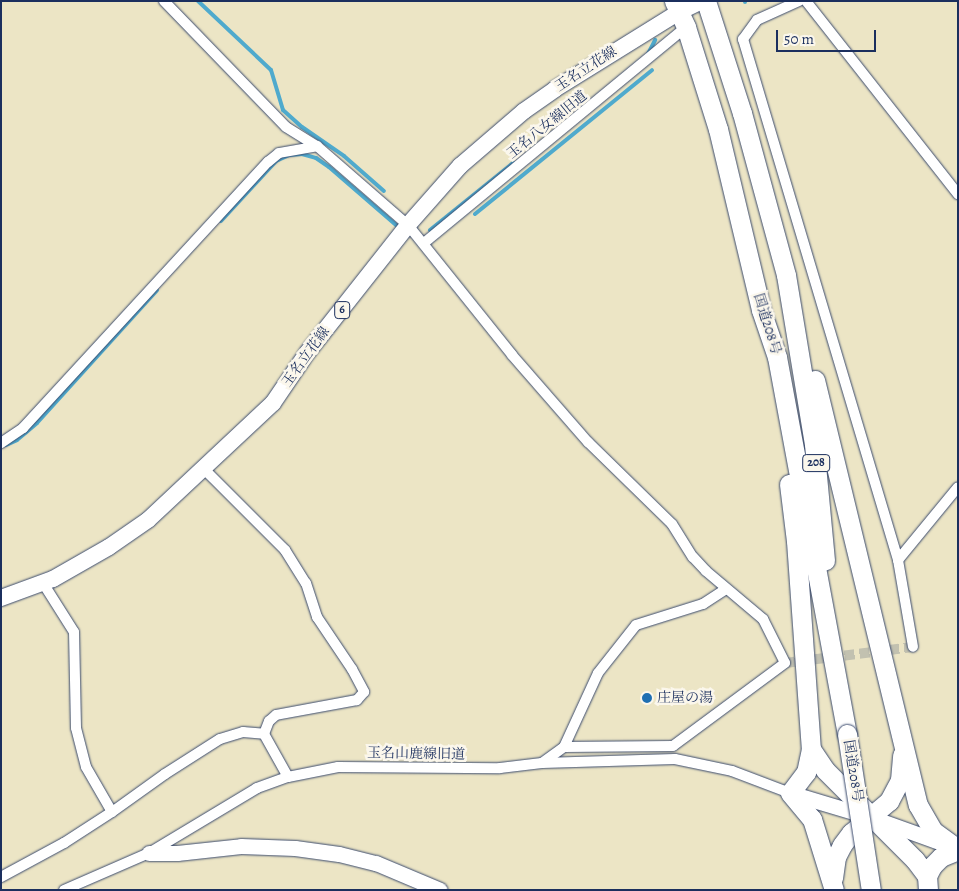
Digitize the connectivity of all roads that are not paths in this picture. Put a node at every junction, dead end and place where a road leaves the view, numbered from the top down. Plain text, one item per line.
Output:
1 (164, 1) edge
2 (704, 1) edge
3 (799, 1) edge
4 (806, 1) edge
5 (680, 13) edge
6 (317, 146) junction
7 (958, 194) edge
8 (408, 225) junction
9 (424, 243) junction
10 (786, 275) junction
11 (760, 310) junction
12 (1, 443) edge
13 (204, 469) junction
14 (956, 493) edge
15 (898, 560) junction
16 (44, 583) junction
17 (726, 588) junction
18 (1, 598) edge
19 (913, 647) dead end
20 (833, 653) junction
21 (264, 734) junction
22 (904, 745) junction
23 (564, 747) junction
24 (810, 749) junction
25 (542, 763) junction
26 (288, 777) junction
27 (790, 792) junction
28 (112, 812) junction
29 (870, 817) junction
30 (958, 849) edge
31 (149, 853) junction
32 (1, 877) edge
33 (927, 883) edge
34 (833, 886) edge
35 (64, 890) edge
36 (440, 890) edge
37 (871, 890) edge

1 - 6 street
2 - 5 main road, 玉名立花線
2 - 10 highway, 国道208号 / 208
3 - 15 street
4 - 7 street
5 - 8 main road, 玉名立花線 / 6
5 - 9 street, 玉名八女線旧道
5 - 11 highway, 国道208号 / 208
6 - 8 street
6 - 12 street
8 - 9 street
8 - 13 main road, 玉名立花線 / 6
9 - 17 street
10 - 20 highway, 国道208号 / 208
10 - 22 highway
11 - 20 highway, 国道208号 / 208
11 - 24 highway
13 - 16 main road, 玉名立花線 / 6
13 - 21 street
14 - 15 street
15 - 19 street
16 - 18 main road, 玉名立花線 / 6
16 - 28 street
17 - 23 street
17 - 23 street
20 - 37 highway, 国道208号 / 208, bridge
21 - 26 street
21 - 28 street
22 - 29 highway
22 - 30 highway
23 - 25 street
24 - 27 highway
24 - 29 highway
25 - 26 street, 玉名山鹿線旧道
25 - 27 street, 玉名山鹿線旧道
26 - 31 street, 玉名山鹿線旧道
27 - 29 street
27 - 34 highway
28 - 32 street
29 - 30 street
29 - 33 highway
29 - 34 highway
30 - 33 highway
31 - 35 street, 玉名山鹿線旧道
31 - 36 street

